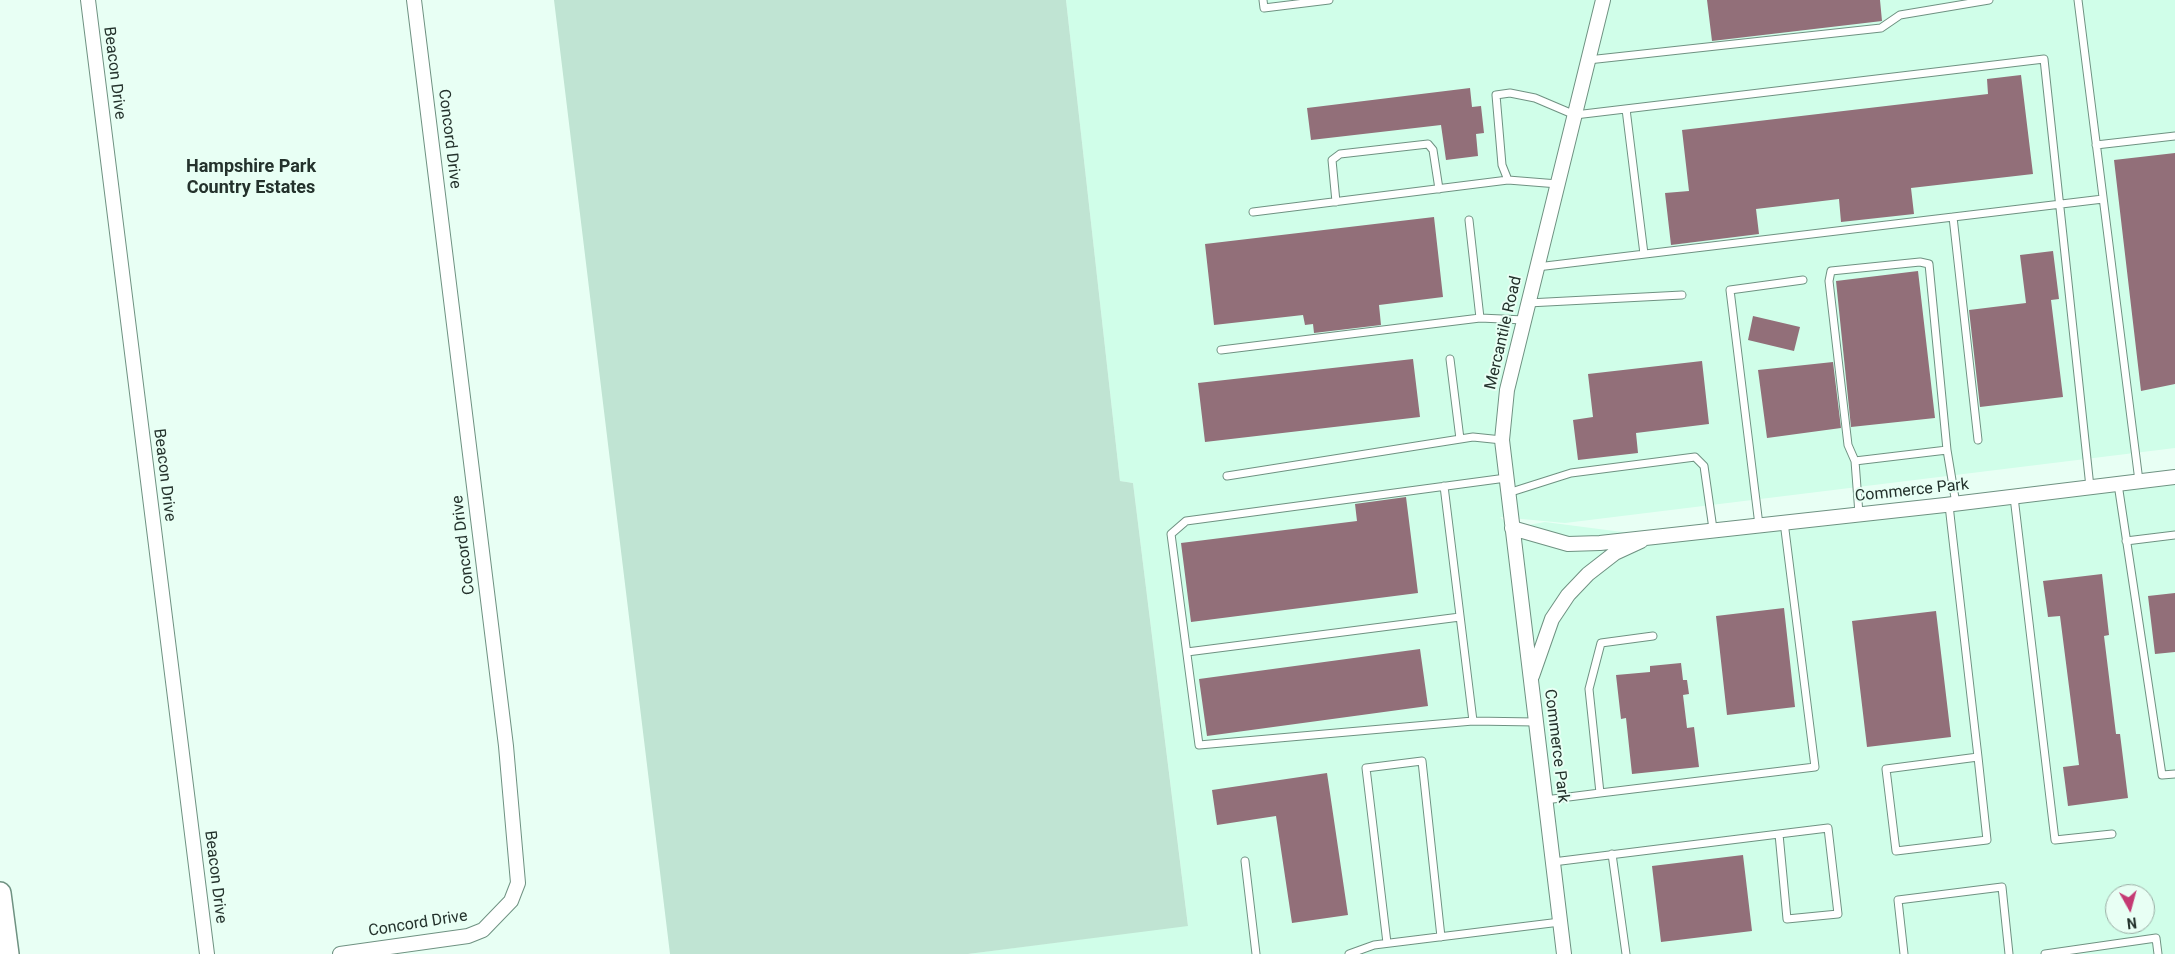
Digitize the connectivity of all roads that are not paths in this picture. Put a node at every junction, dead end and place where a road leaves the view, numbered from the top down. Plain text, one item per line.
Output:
1 (88, 0) edge
2 (414, 0) edge
3 (1263, 0) edge
4 (1329, 0) edge
5 (1603, 0) edge
6 (1989, 0) edge
7 (2078, 0) edge
8 (1588, 60) junction
9 (1626, 109) junction
10 (1575, 115) junction
11 (2175, 136) edge
12 (2096, 145) junction
13 (1508, 180) junction
14 (1558, 184) junction
15 (1439, 189) junction
16 (2103, 199) junction
17 (1336, 202) junction
18 (2060, 204) junction
19 (1253, 212) dead end
20 (1953, 217) junction
21 (1469, 220) dead end
22 (1644, 254) junction
23 (1537, 267) junction
24 (1803, 280) dead end
25 (1682, 295) dead end
26 (1528, 303) junction
27 (1480, 318) junction
28 (1524, 320) junction
29 (1220, 350) dead end
30 (1450, 359) dead end
31 (1460, 439) junction
32 (1502, 440) junction
33 (1978, 440) dead end
34 (1947, 450) junction
35 (1855, 462) junction
36 (1227, 476) dead end
37 (2175, 477) edge
38 (1506, 478) junction
39 (2138, 481) junction
40 (2118, 484) junction
41 (1444, 486) junction
42 (2090, 487) junction
43 (1508, 493) junction
44 (2014, 497) junction
45 (1952, 504) junction
46 (1859, 514) junction
47 (1784, 522) junction
48 (1759, 525) junction
49 (1512, 528) junction
50 (1713, 529) junction
51 (2175, 535) edge
52 (1653, 536) junction
53 (2126, 541) junction
54 (1460, 617) junction
55 (1654, 636) dead end
56 (1187, 652) junction
57 (1530, 680) junction
58 (1473, 720) junction
59 (1535, 722) junction
60 (1978, 757) junction
61 (2175, 774) edge
62 (1600, 793) junction
63 (1545, 800) junction
64 (1780, 834) junction
65 (2112, 834) dead end
66 (1612, 854) junction
67 (1245, 861) dead end
68 (1553, 862) junction
69 (0, 893) edge
70 (1560, 922) junction
71 (1441, 937) junction
72 (1386, 943) junction
73 (8, 954) edge
74 (207, 954) edge
75 (340, 954) edge
76 (1256, 954) edge
77 (1349, 954) edge
78 (1564, 954) edge
79 (1626, 954) edge
80 (1904, 954) edge
81 (2009, 954) edge
82 (2045, 954) edge
83 (2158, 954) edge

1 - 74 street, Beacon Drive
2 - 75 street, Concord Drive
3 - 4 lane
5 - 8 street, Mercantile Road
6 - 8 lane
7 - 12 lane
8 - 10 street, Mercantile Road
9 - 10 lane
9 - 18 lane
9 - 22 lane
10 - 13 lane
10 - 14 street, Mercantile Road
11 - 12 lane
12 - 16 lane
13 - 14 lane
13 - 15 lane
14 - 23 street, Mercantile Road
15 - 17 lane
15 - 17 lane
16 - 18 lane
16 - 39 lane
17 - 19 lane
18 - 20 lane
18 - 42 lane
20 - 22 lane
20 - 33 lane
21 - 27 lane
22 - 23 lane
23 - 26 street, Mercantile Road
24 - 48 lane
25 - 26 lane
26 - 28 street, Mercantile Road
27 - 28 lane
27 - 29 lane
28 - 32 street, Mercantile Road
30 - 31 lane
31 - 32 lane
31 - 36 lane
32 - 38 street, Mercantile Road
34 - 35 lane
34 - 35 lane
34 - 45 lane
35 - 46 lane
37 - 39 street, Commerce Park
38 - 41 lane
38 - 43 street, Mercantile Road
39 - 40 street, Commerce Park
40 - 42 street, Commerce Park
40 - 53 lane
41 - 54 lane
41 - 56 lane
42 - 44 street, Commerce Park
43 - 49 street, Mercantile Road
43 - 50 lane
44 - 45 street, Commerce Park
44 - 65 lane
45 - 46 street, Commerce Park
45 - 60 lane
46 - 47 street, Commerce Park
47 - 48 street, Commerce Park
47 - 62 lane
48 - 50 street, Commerce Park
49 - 52 street, Commerce Park
49 - 57 street, Mercantile Road
50 - 52 street, Commerce Park
51 - 53 lane
52 - 57 street, Commerce Park
53 - 61 lane
54 - 56 lane
54 - 58 lane
55 - 62 lane
56 - 58 lane
57 - 59 street, Commerce Park
58 - 59 lane
59 - 63 street, Commerce Park
60 - 60 lane
62 - 63 lane
63 - 68 street, Commerce Park
64 - 64 lane
64 - 66 lane
66 - 68 lane
66 - 79 lane
67 - 76 lane
68 - 70 street, Commerce Park
69 - 73 main road
70 - 71 lane
70 - 78 street, Commerce Park
71 - 72 lane
71 - 72 lane
72 - 77 lane
80 - 81 lane
82 - 83 lane

